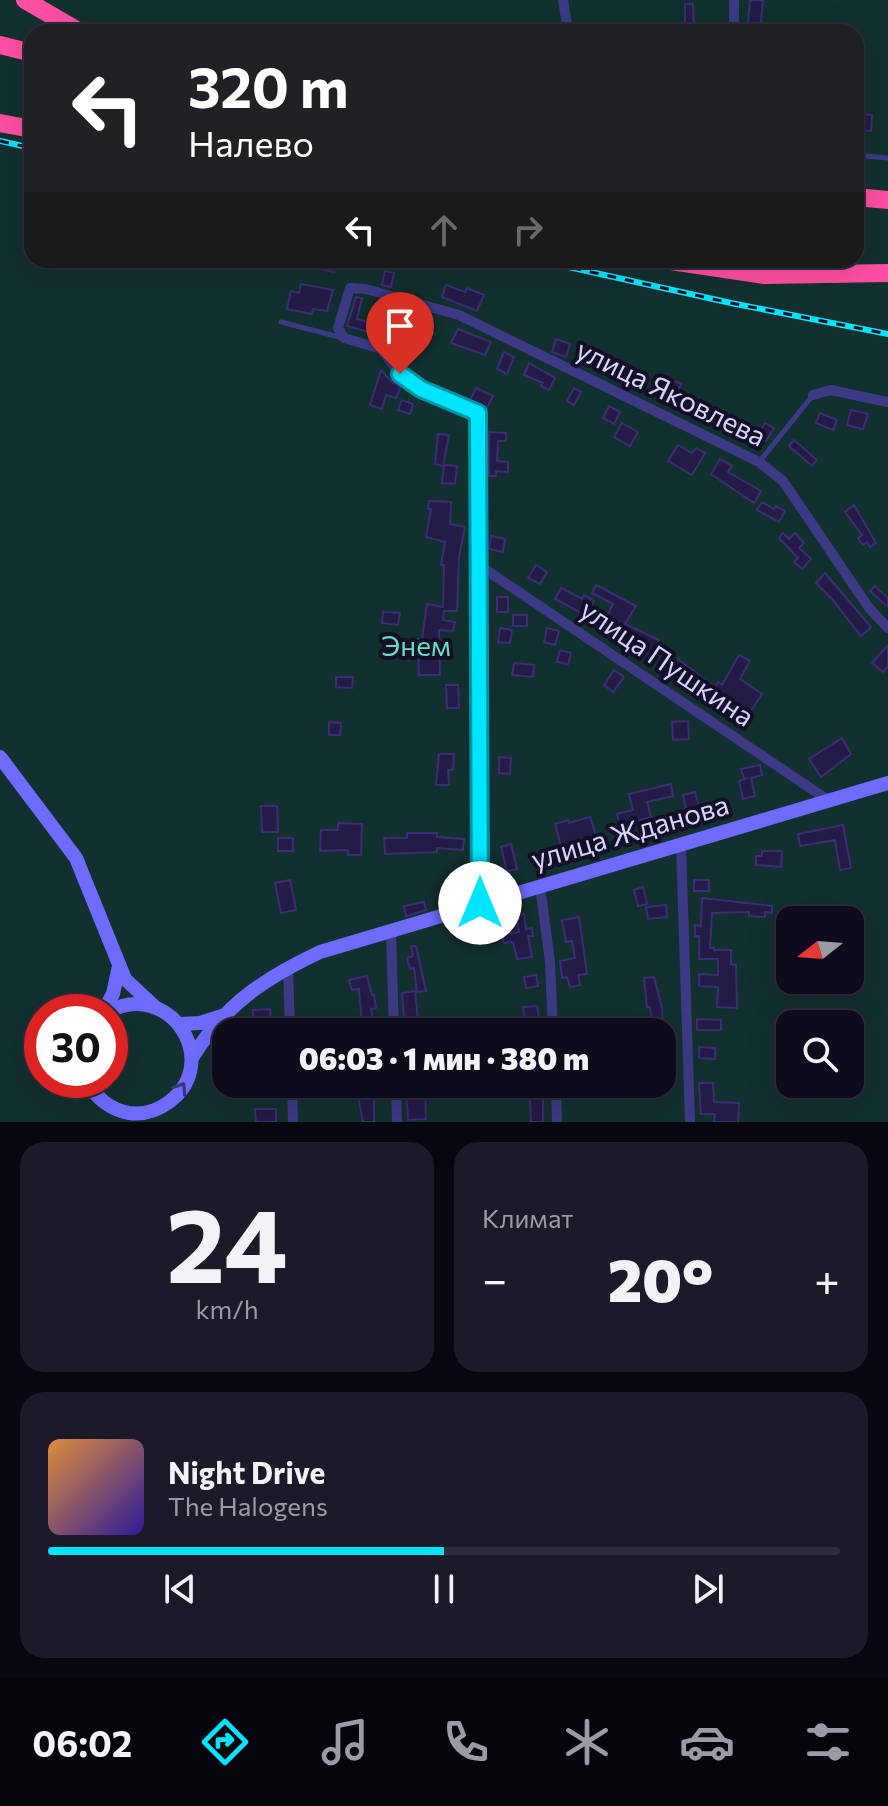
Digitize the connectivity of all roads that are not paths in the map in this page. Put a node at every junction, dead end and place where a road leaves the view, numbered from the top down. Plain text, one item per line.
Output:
1 (25, 0) edge
2 (563, 0) edge
3 (734, 0) edge
4 (66, 24) edge
5 (567, 24) edge
6 (734, 24) edge
7 (0, 45) edge
8 (24, 51) edge
9 (0, 123) edge
10 (24, 128) edge
11 (864, 156) edge
12 (888, 158) edge
13 (864, 198) edge
14 (888, 200) edge
15 (718, 268) edge
16 (888, 273) edge
17 (281, 322) dead end
18 (344, 338) junction
19 (813, 395) joint
20 (888, 402) edge
21 (759, 462) junction
22 (480, 566) junction
23 (888, 628) edge
24 (0, 757) edge
25 (888, 783) edge
26 (828, 800) junction
27 (681, 846) junction
28 (540, 886) junction
29 (480, 903) junction
30 (391, 932) junction
31 (119, 966) junction
32 (288, 967) junction
33 (113, 994) edge
34 (128, 1004) edge
35 (154, 1006) junction
36 (222, 1016) junction
37 (290, 1018) edge
38 (394, 1018) edge
39 (552, 1018) edge
40 (180, 1024) junction
41 (192, 1058) junction
42 (100, 1098) edge
43 (292, 1098) edge
44 (396, 1098) edge
45 (556, 1098) edge
46 (114, 1109) junction
47 (159, 1109) junction
48 (122, 1122) edge
49 (149, 1122) edge
50 (293, 1122) edge
51 (397, 1122) edge
52 (557, 1122) edge
53 (690, 1122) edge

1 - 4 highway
2 - 5 street
3 - 6 street
7 - 8 highway
9 - 10 highway
11 - 12 lane
13 - 14 highway
15 - 16 highway
17 - 18 lane
18 - 21 street, улица Яковлева
18 - 22 street
19 - 20 street
19 - 21 lane
21 - 23 street, улица Яковлева
22 - 26 street, улица Пушкина
22 - 29 street
24 - 31 street
25 - 26 street, улица Жданова
26 - 27 street, улица Жданова
27 - 28 street, улица Жданова
27 - 53 street
28 - 29 street, улица Жданова
28 - 39 street
29 - 30 street, улица Жданова
30 - 32 street, улица Жданова
30 - 38 street
31 - 33 street
31 - 35 street
32 - 36 street, улица Жданова
32 - 37 street
34 - 35 street
35 - 40 street
36 - 40 street
36 - 41 street, улица Жданова
40 - 41 street
47 -> 41 street, улица Жданова
42 - 46 street
43 - 50 street
44 - 51 street
45 - 52 street
46 - 47 street
46 - 48 street
47 - 49 street, улица Жданова

